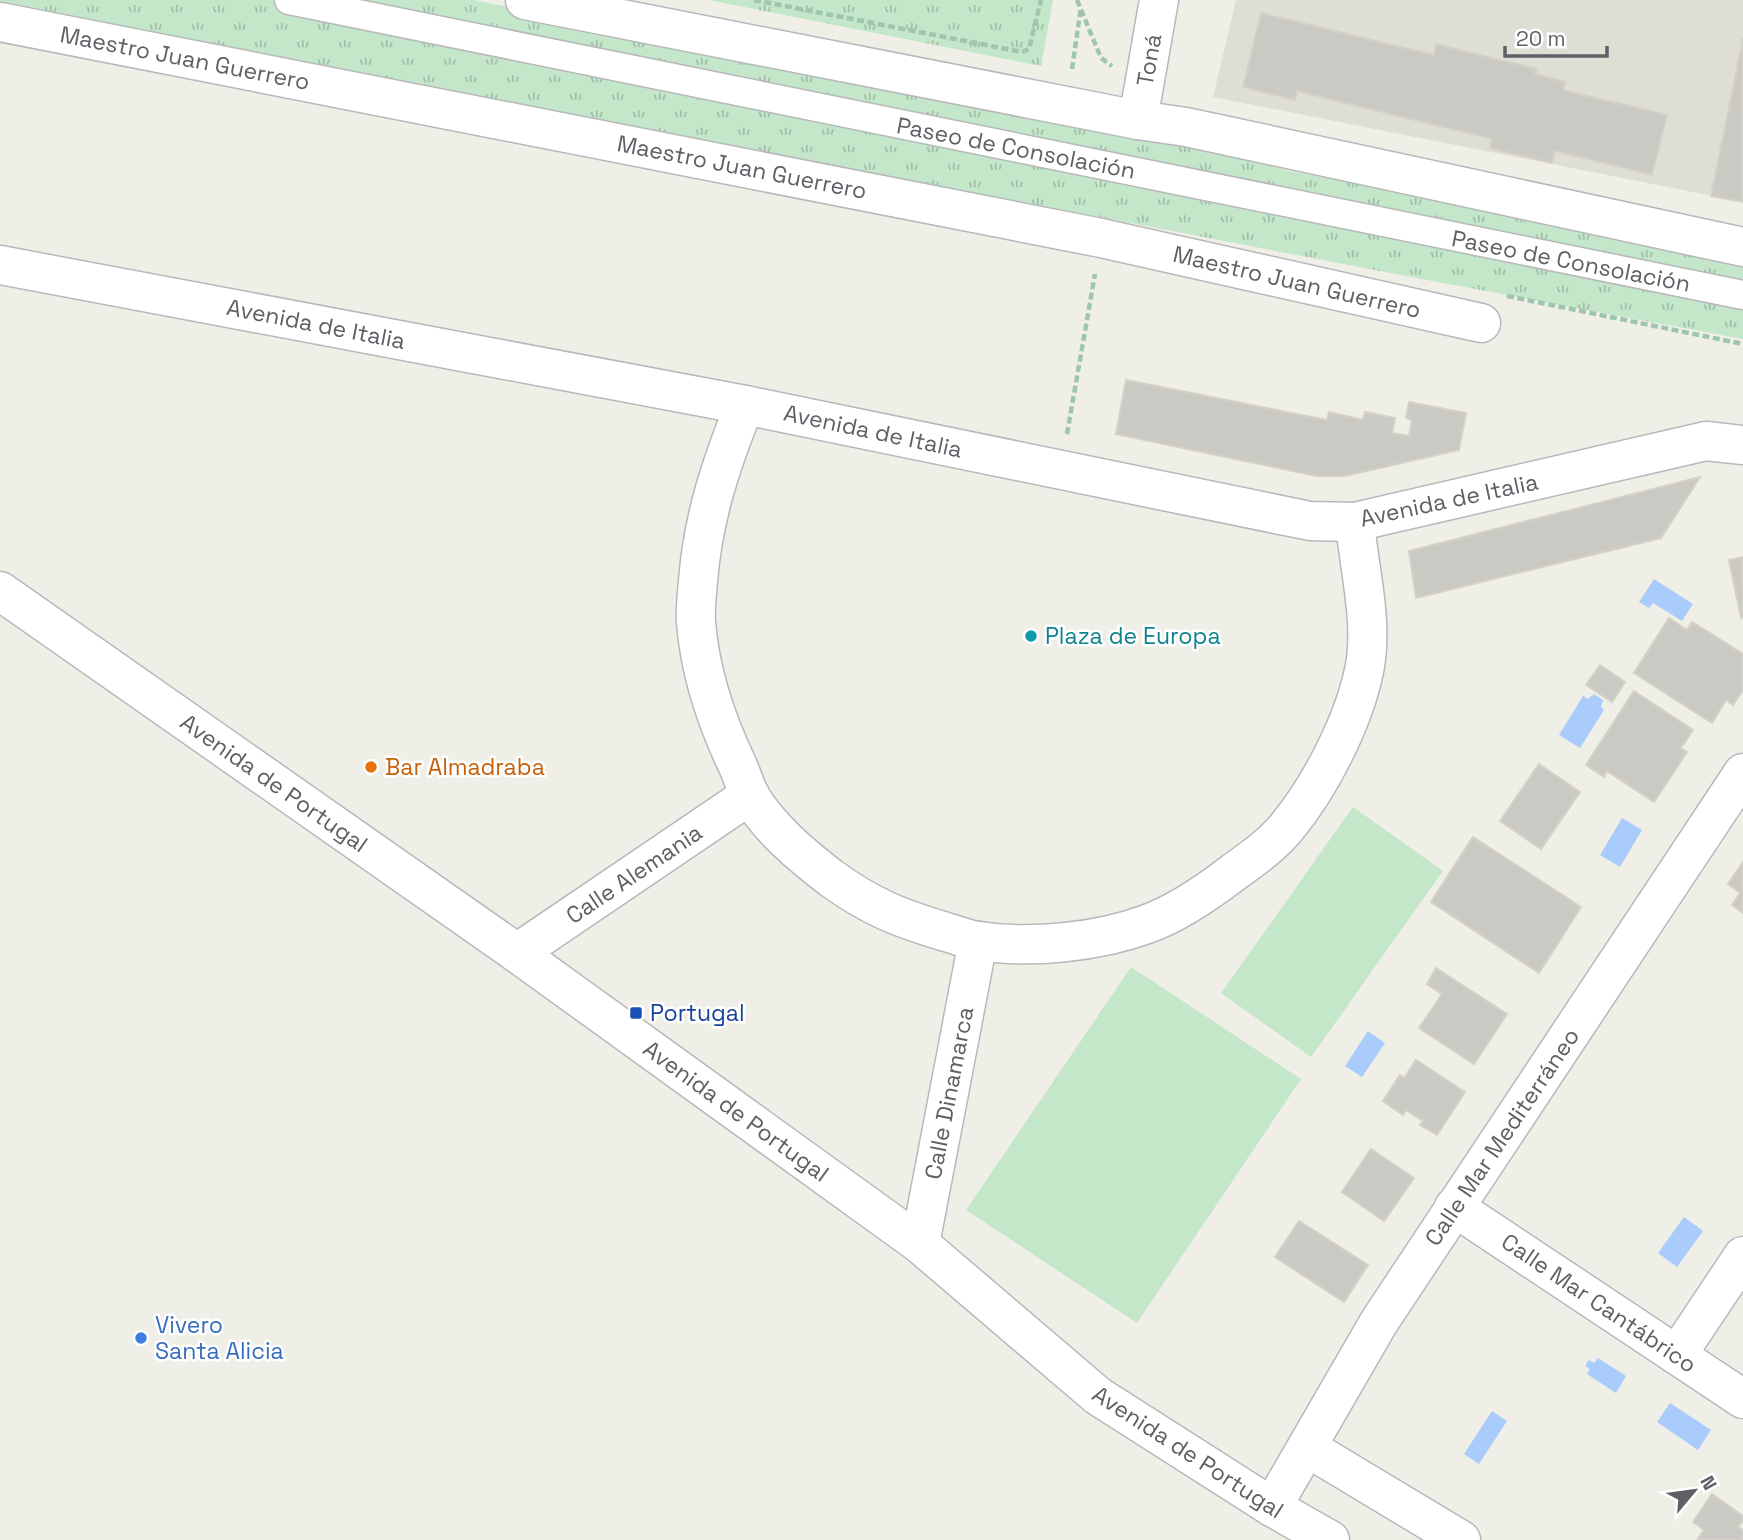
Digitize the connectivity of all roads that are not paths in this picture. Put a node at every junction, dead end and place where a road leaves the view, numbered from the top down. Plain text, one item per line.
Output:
1 (289, 0) edge
2 (525, 0) edge
3 (1159, 0) edge
4 (0, 22) edge
5 (1138, 120) junction
6 (1743, 247) edge
7 (0, 265) edge
8 (1743, 295) edge
9 (1481, 323) dead end
10 (745, 405) junction
11 (1743, 445) edge
12 (1355, 522) junction
13 (0, 591) edge
14 (1740, 782) edge
15 (750, 795) junction
16 (978, 942) junction
17 (517, 953) junction
18 (1454, 1207) junction
19 (920, 1244) junction
20 (1743, 1256) edge
21 (1677, 1355) junction
22 (1743, 1399) edge
23 (1308, 1448) junction
24 (1294, 1522) edge
25 (1330, 1540) edge
26 (1461, 1540) edge

1 - 8 street, Paseo de Consolación
2 - 5 street
3 - 5 street, Toná
4 - 9 street, Maestro Juan Guerrero
5 - 6 street
7 - 10 street, Avenida de Italia
10 - 12 street, Avenida de Italia
10 - 15 street
11 - 12 street, Avenida de Italia
12 - 16 street
13 - 17 street, Avenida de Portugal
14 - 18 street, Calle Mar Mediterráneo
15 - 16 street
15 - 17 street, Calle Alemania
16 - 19 street, Calle Dinamarca
17 - 19 street, Avenida de Portugal
18 - 21 street, Calle Mar Cantábrico
18 - 23 street, Calle Mar Mediterráneo
19 - 24 street, Avenida de Portugal
20 - 21 street
21 - 22 street, Calle Mar Cantábrico
23 - 24 street, Calle Mar Mediterráneo
23 - 26 street
24 - 25 street, Avenida de Portugal

